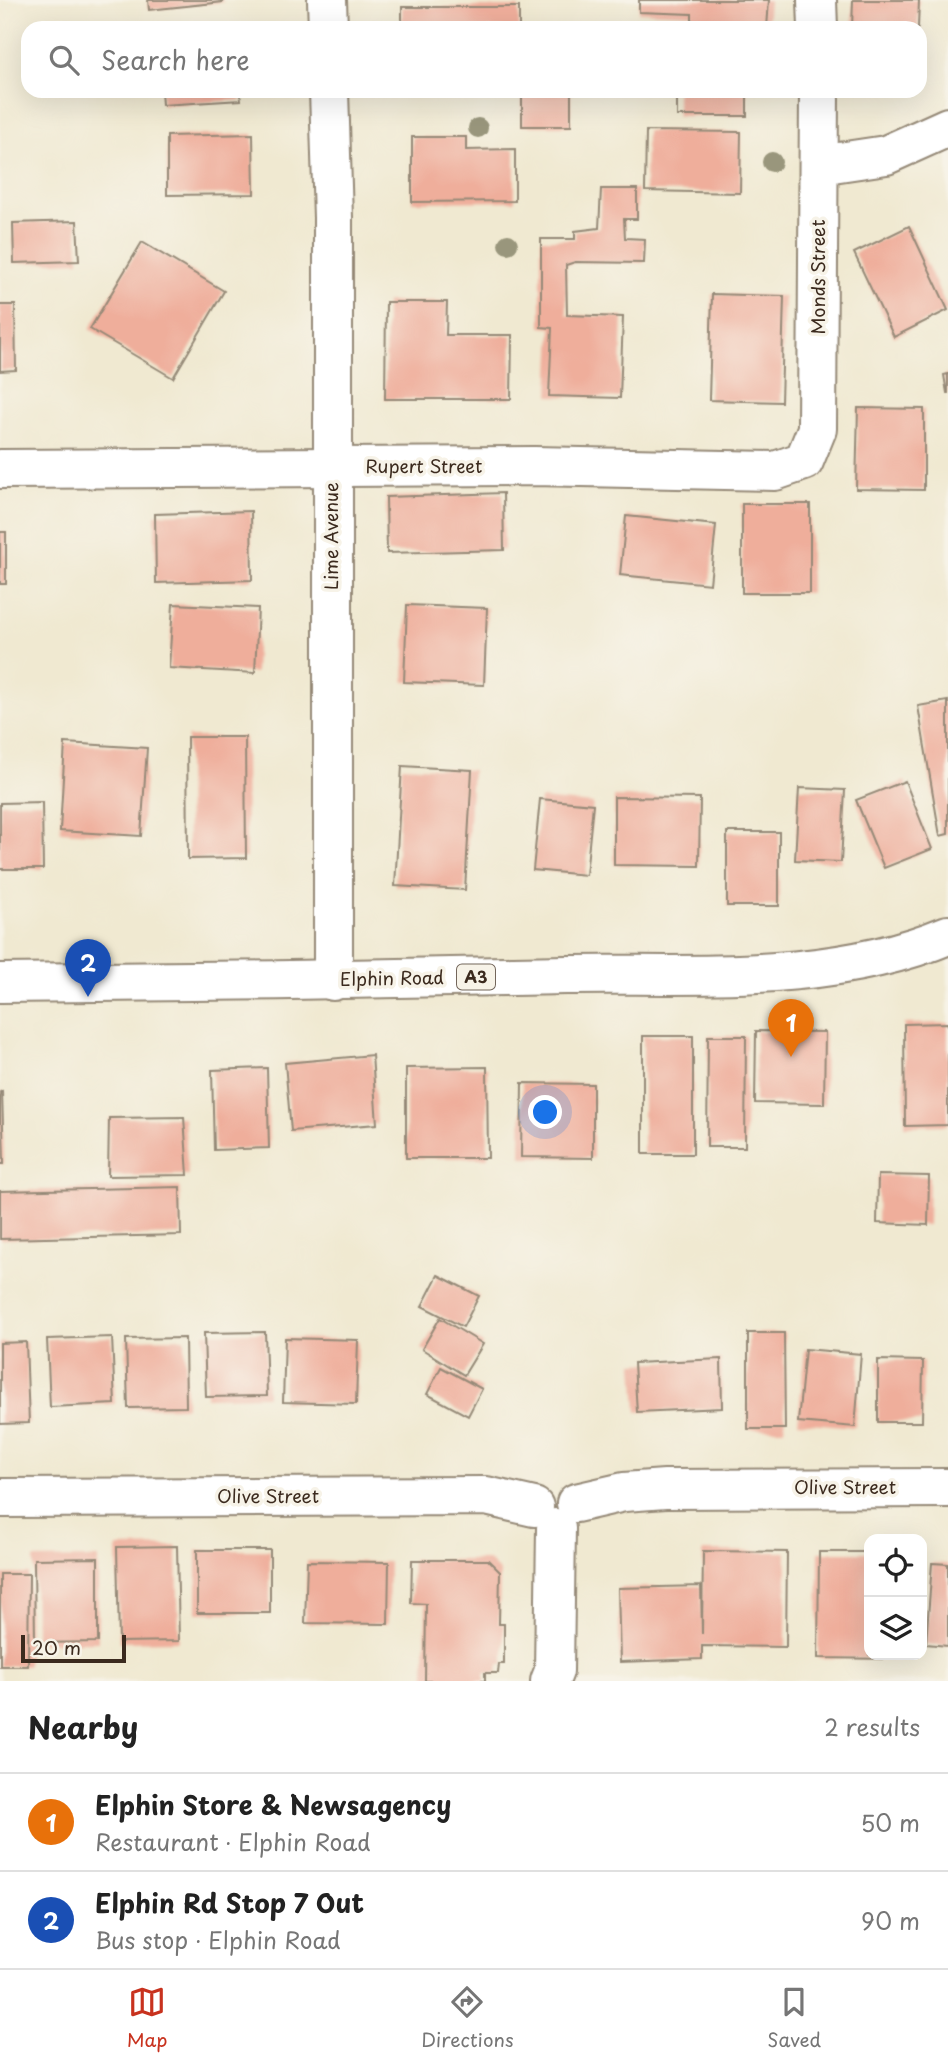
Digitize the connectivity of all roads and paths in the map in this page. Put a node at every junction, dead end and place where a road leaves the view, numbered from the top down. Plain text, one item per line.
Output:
1 (327, 0) edge
2 (817, 0) edge
3 (328, 21) edge
4 (818, 21) edge
5 (330, 98) edge
6 (819, 98) edge
7 (948, 127) edge
8 (819, 165) junction
9 (804, 461) joint
10 (331, 467) junction
11 (0, 469) edge
12 (948, 936) edge
13 (333, 981) junction
14 (0, 983) edge
15 (948, 1488) edge
16 (0, 1498) edge
17 (556, 1513) junction
18 (550, 1681) edge

1 - 3 main road
2 - 4 main road
5 - 10 main road, Lime Avenue
6 - 8 main road, Monds Street
7 - 8 main road
8 - 9 main road, Monds Street
9 - 10 main road, Rupert Street
10 - 11 main road, Rupert Street
10 - 13 main road, Lime Avenue
12 - 13 main road, Elphin Road / A3
13 - 14 main road, Elphin Road / A3
15 - 17 main road, Olive Street
16 - 17 main road, Olive Street
17 - 18 main road

